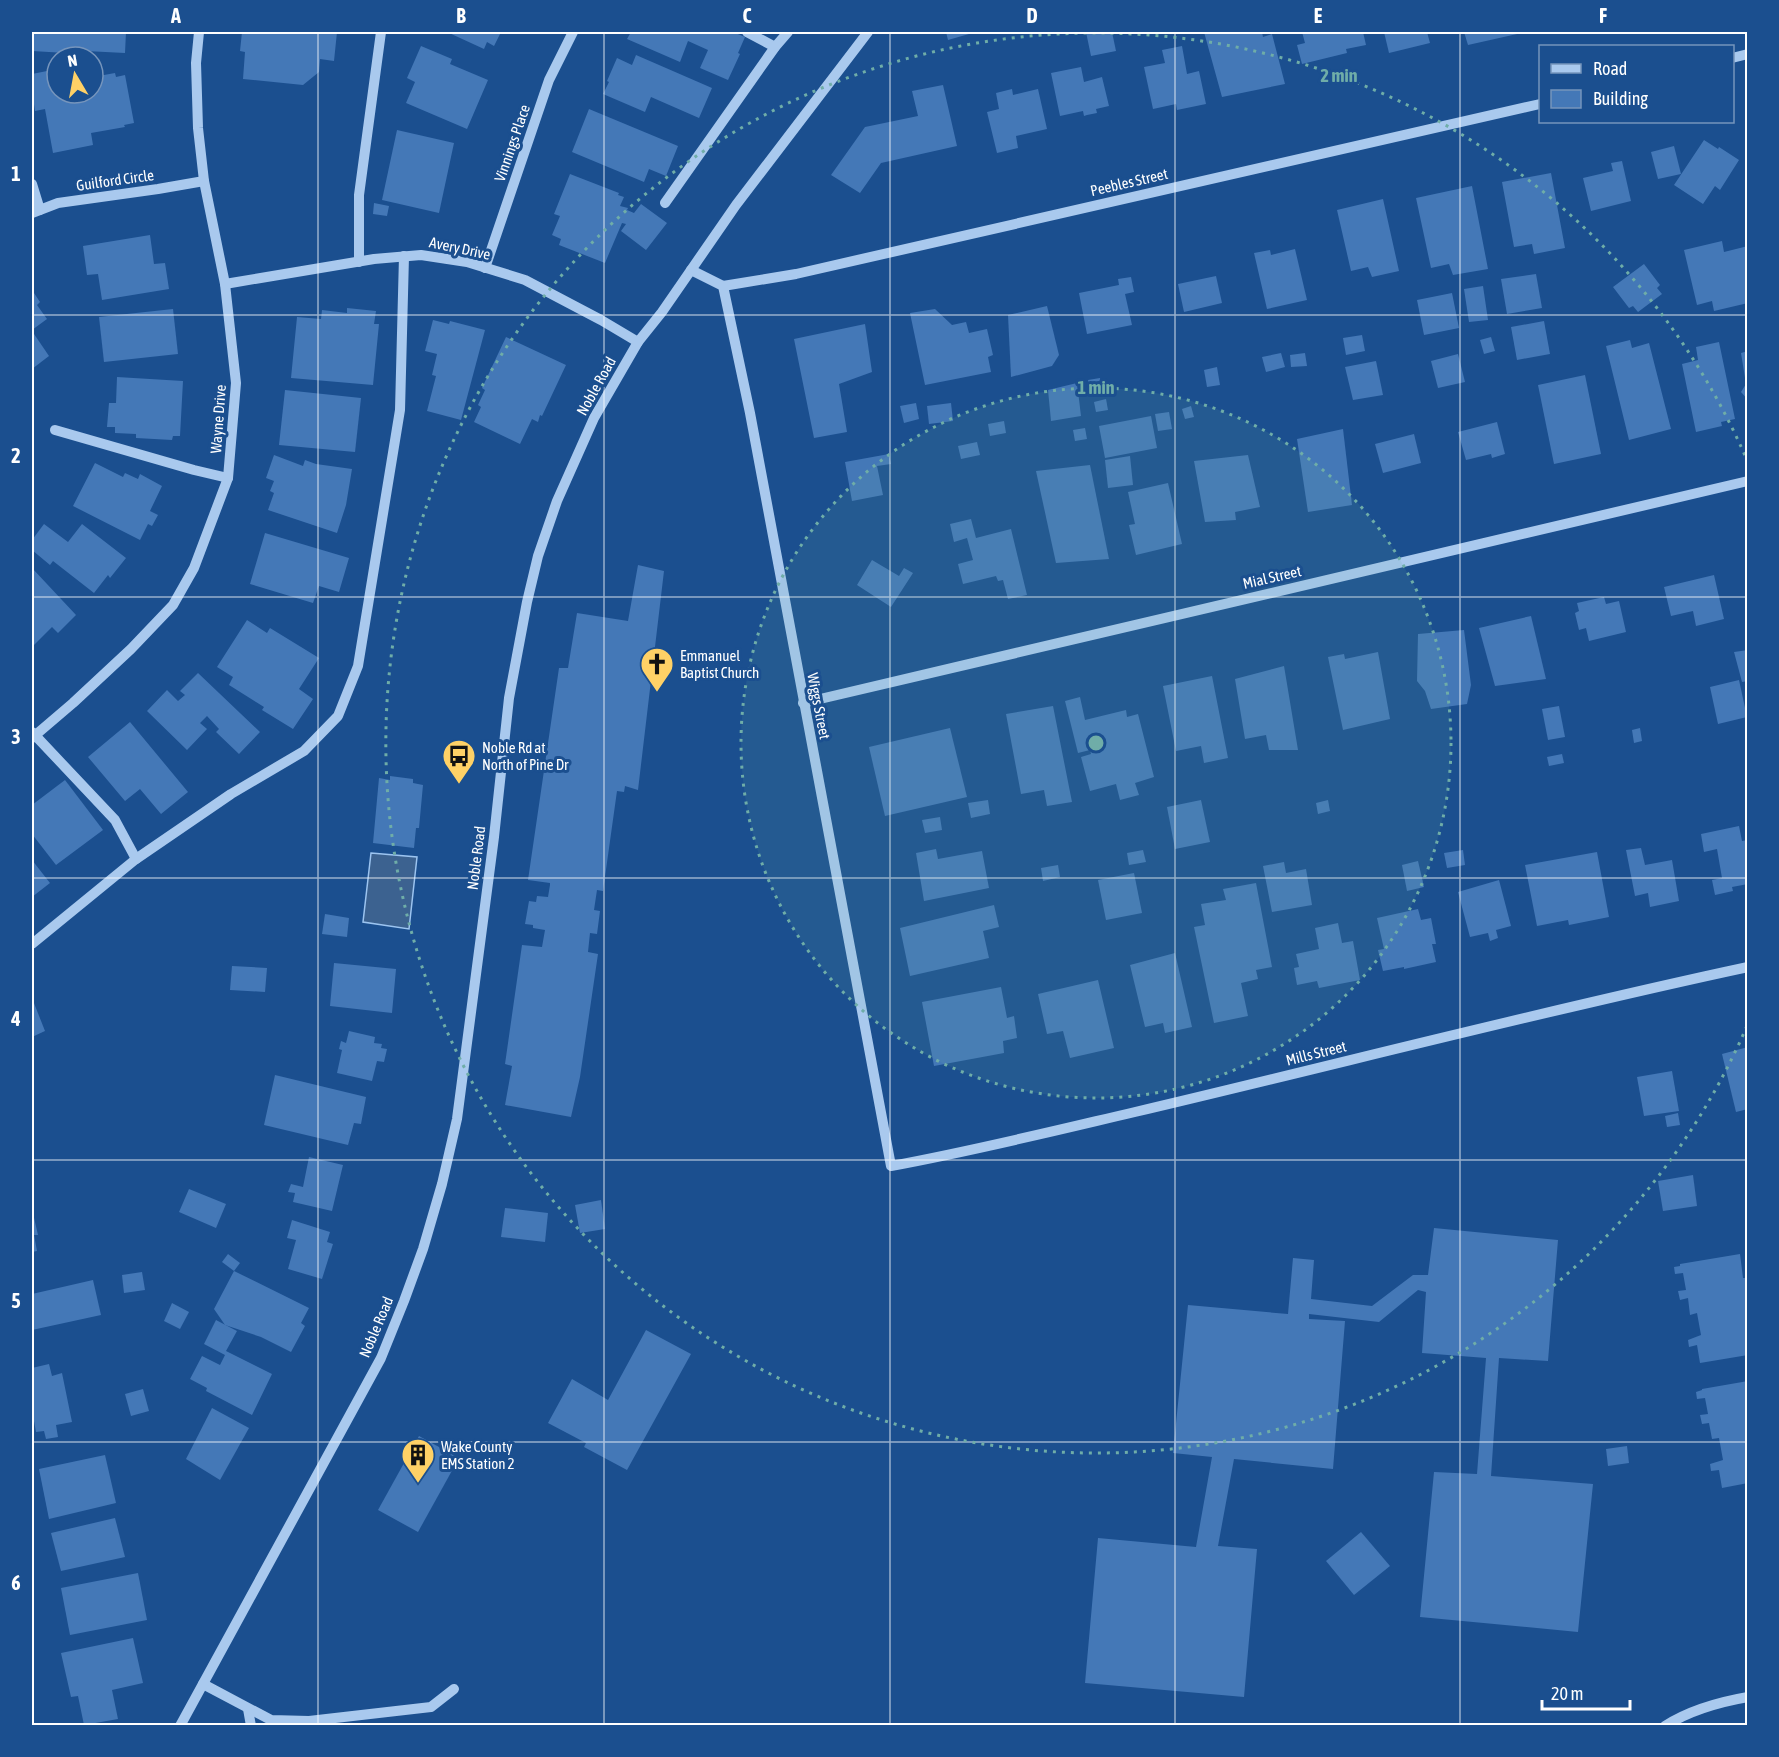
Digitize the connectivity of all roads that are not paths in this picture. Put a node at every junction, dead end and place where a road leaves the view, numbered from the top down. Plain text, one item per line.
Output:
1 (199, 32) edge
2 (381, 32) edge
3 (573, 32) edge
4 (747, 32) edge
5 (788, 32) edge
6 (868, 32) edge
7 (775, 46) junction
8 (1539, 104) edge
9 (204, 181) junction
10 (32, 184) edge
11 (665, 203) dead end
12 (36, 211) edge
13 (404, 256) junction
14 (359, 262) junction
15 (485, 268) junction
16 (691, 270) junction
17 (225, 284) junction
18 (723, 286) junction
19 (638, 342) junction
20 (55, 430) dead end
21 (228, 478) junction
22 (1748, 481) edge
23 (803, 703) junction
24 (33, 735) edge
25 (136, 859) junction
26 (32, 944) edge
27 (1748, 967) edge
28 (891, 1166) joint
29 (202, 1684) junction
30 (454, 1689) dead end
31 (1748, 1697) edge
32 (248, 1709) junction
33 (362, 1720) edge
34 (180, 1725) edge
35 (251, 1725) edge
36 (1665, 1725) edge

1 - 9 street, Wayne Drive
2 - 14 street
3 - 15 street, Vinnings Place
4 - 7 street
5 - 7 street
6 - 16 street, Noble Road
7 - 11 street
8 - 18 street, Peebles Street
9 - 12 street, Guilford Circle
9 - 17 street, Wayne Drive
10 - 12 street
13 - 14 street, Avery Drive
13 - 15 street, Avery Drive
13 - 25 street
14 - 17 street, Avery Drive
15 - 19 street, Avery Drive
16 - 18 street
16 - 19 street, Noble Road
17 - 21 street, Wayne Drive
18 - 23 street, Wiggs Street
19 - 29 street, Noble Road
20 - 21 street
21 - 24 street, Wayne Drive
22 - 23 street, Mial Street
23 - 28 street, Wiggs Street
24 - 25 street
25 - 26 street
27 - 28 street, Mills Street
29 - 32 street
29 - 34 street, Noble Road
30 - 33 street
31 - 36 street
32 - 33 street
32 - 35 street

